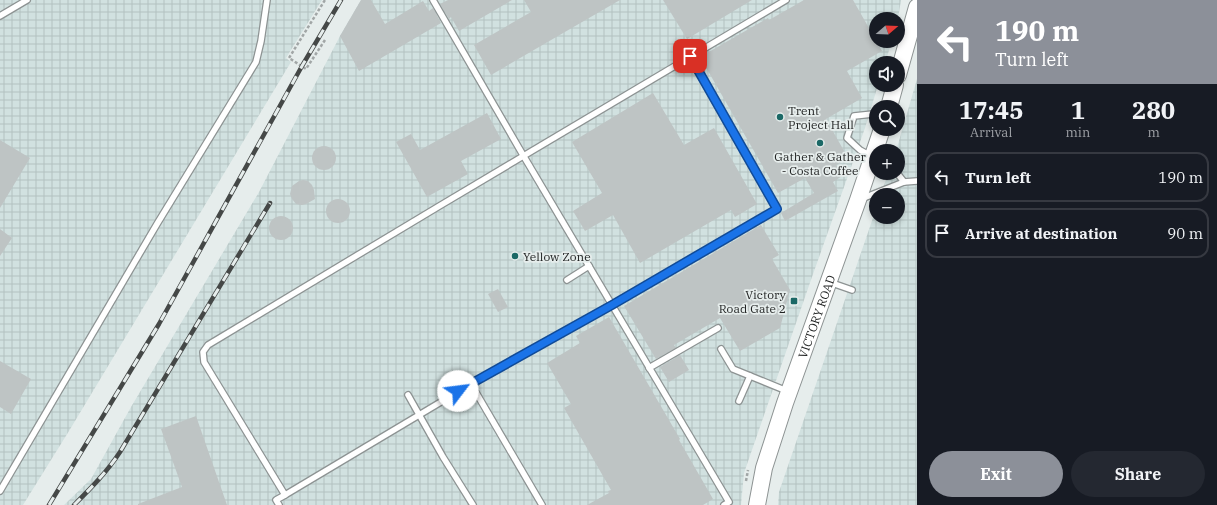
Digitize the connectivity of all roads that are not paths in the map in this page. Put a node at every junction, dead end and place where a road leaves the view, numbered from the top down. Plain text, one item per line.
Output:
1 (27, 0) edge
2 (267, 0) edge
3 (433, 0) edge
4 (786, 0) edge
5 (0, 16) edge
6 (916, 18) edge
7 (690, 56) junction
8 (904, 56) edge
9 (869, 114) edge
10 (869, 151) edge
11 (523, 155) junction
12 (869, 170) edge
13 (917, 181) edge
14 (904, 182) joint
15 (858, 200) junction
16 (589, 266) junction
17 (567, 280) dead end
18 (828, 282) junction
19 (852, 290) dead end
20 (612, 305) junction
21 (718, 328) dead end
22 (721, 349) dead end
23 (649, 368) junction
24 (750, 376) junction
25 (471, 384) junction
26 (789, 392) junction
27 (408, 396) dead end
28 (739, 401) dead end
29 (419, 414) junction
30 (0, 490) edge
31 (285, 495) junction
32 (279, 505) edge
33 (473, 505) edge
34 (542, 505) edge
35 (724, 505) edge
36 (757, 505) edge

1 - 5 lane
2 - 30 lane
3 - 11 lane
4 - 7 lane
6 - 8 street
7 - 11 lane
7 - 20 lane
9 - 10 lane
11 - 16 lane
11 - 31 lane
12 - 15 street, VICTORY ROAD
13 - 14 lane
14 - 15 lane
15 - 18 street, VICTORY ROAD
16 - 17 lane
16 - 20 lane
18 - 19 lane
18 - 26 street, VICTORY ROAD
20 - 23 lane
20 - 25 lane
21 - 23 lane
22 - 24 lane
23 - 35 lane
24 - 26 lane
24 - 28 lane
25 - 29 lane
25 - 34 lane
26 - 36 street, VICTORY ROAD
27 - 29 lane
29 - 31 lane
29 - 33 lane
31 - 32 lane

